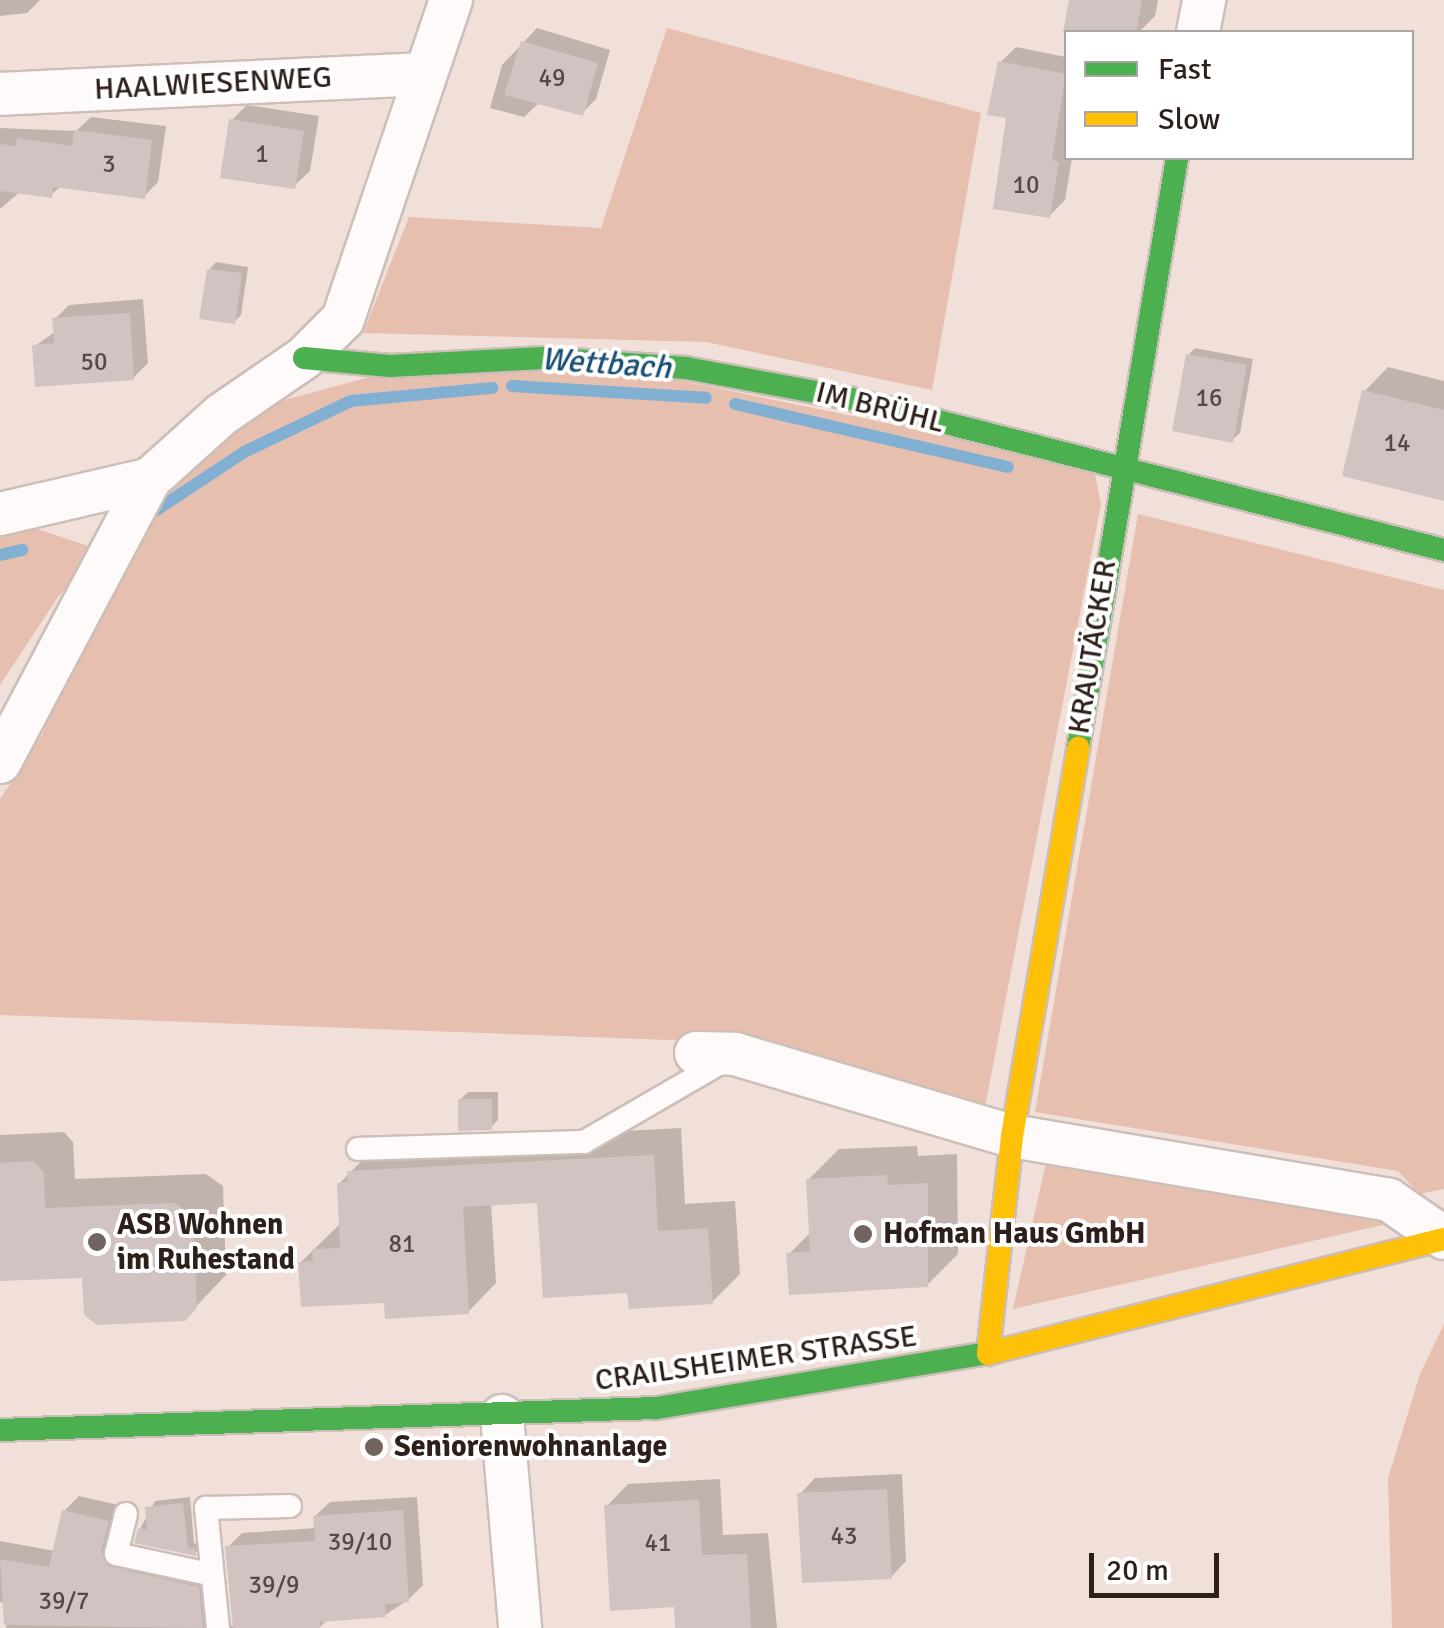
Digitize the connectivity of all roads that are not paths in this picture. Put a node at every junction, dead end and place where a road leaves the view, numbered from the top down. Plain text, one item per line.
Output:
1 (451, 0) edge
2 (1204, 0) edge
3 (1198, 30) edge
4 (425, 74) junction
5 (0, 94) edge
6 (1177, 160) edge
7 (304, 358) junction
8 (1123, 470) junction
9 (150, 479) junction
10 (0, 514) edge
11 (1444, 550) edge
12 (0, 762) edge
13 (716, 1054) joint
14 (1012, 1136) junction
15 (358, 1149) dead end
16 (1444, 1238) edge
17 (988, 1354) junction
18 (502, 1416) junction
19 (0, 1430) edge
20 (290, 1506) dead end
21 (126, 1514) dead end
22 (209, 1574) junction
23 (218, 1628) edge
24 (520, 1628) edge

1 - 4 street
2 - 3 street
4 - 5 street, HAALWIESENWEG
4 - 7 street
6 - 8 street, KRAUTÄCKER
7 - 8 street, IM BRÜHL
7 - 9 street
8 - 11 street, IM BRÜHL
8 - 14 street, KRAUTÄCKER
9 - 10 street
9 - 12 street
13 - 14 street
13 - 15 lane
14 - 16 street
14 - 17 street, KRAUTÄCKER
16 - 17 street, CRAILSHEIMER STRASSE
17 - 18 street, CRAILSHEIMER STRASSE
18 - 19 street, CRAILSHEIMER STRASSE
18 - 24 street
20 - 22 lane
21 - 22 lane
22 - 23 lane

